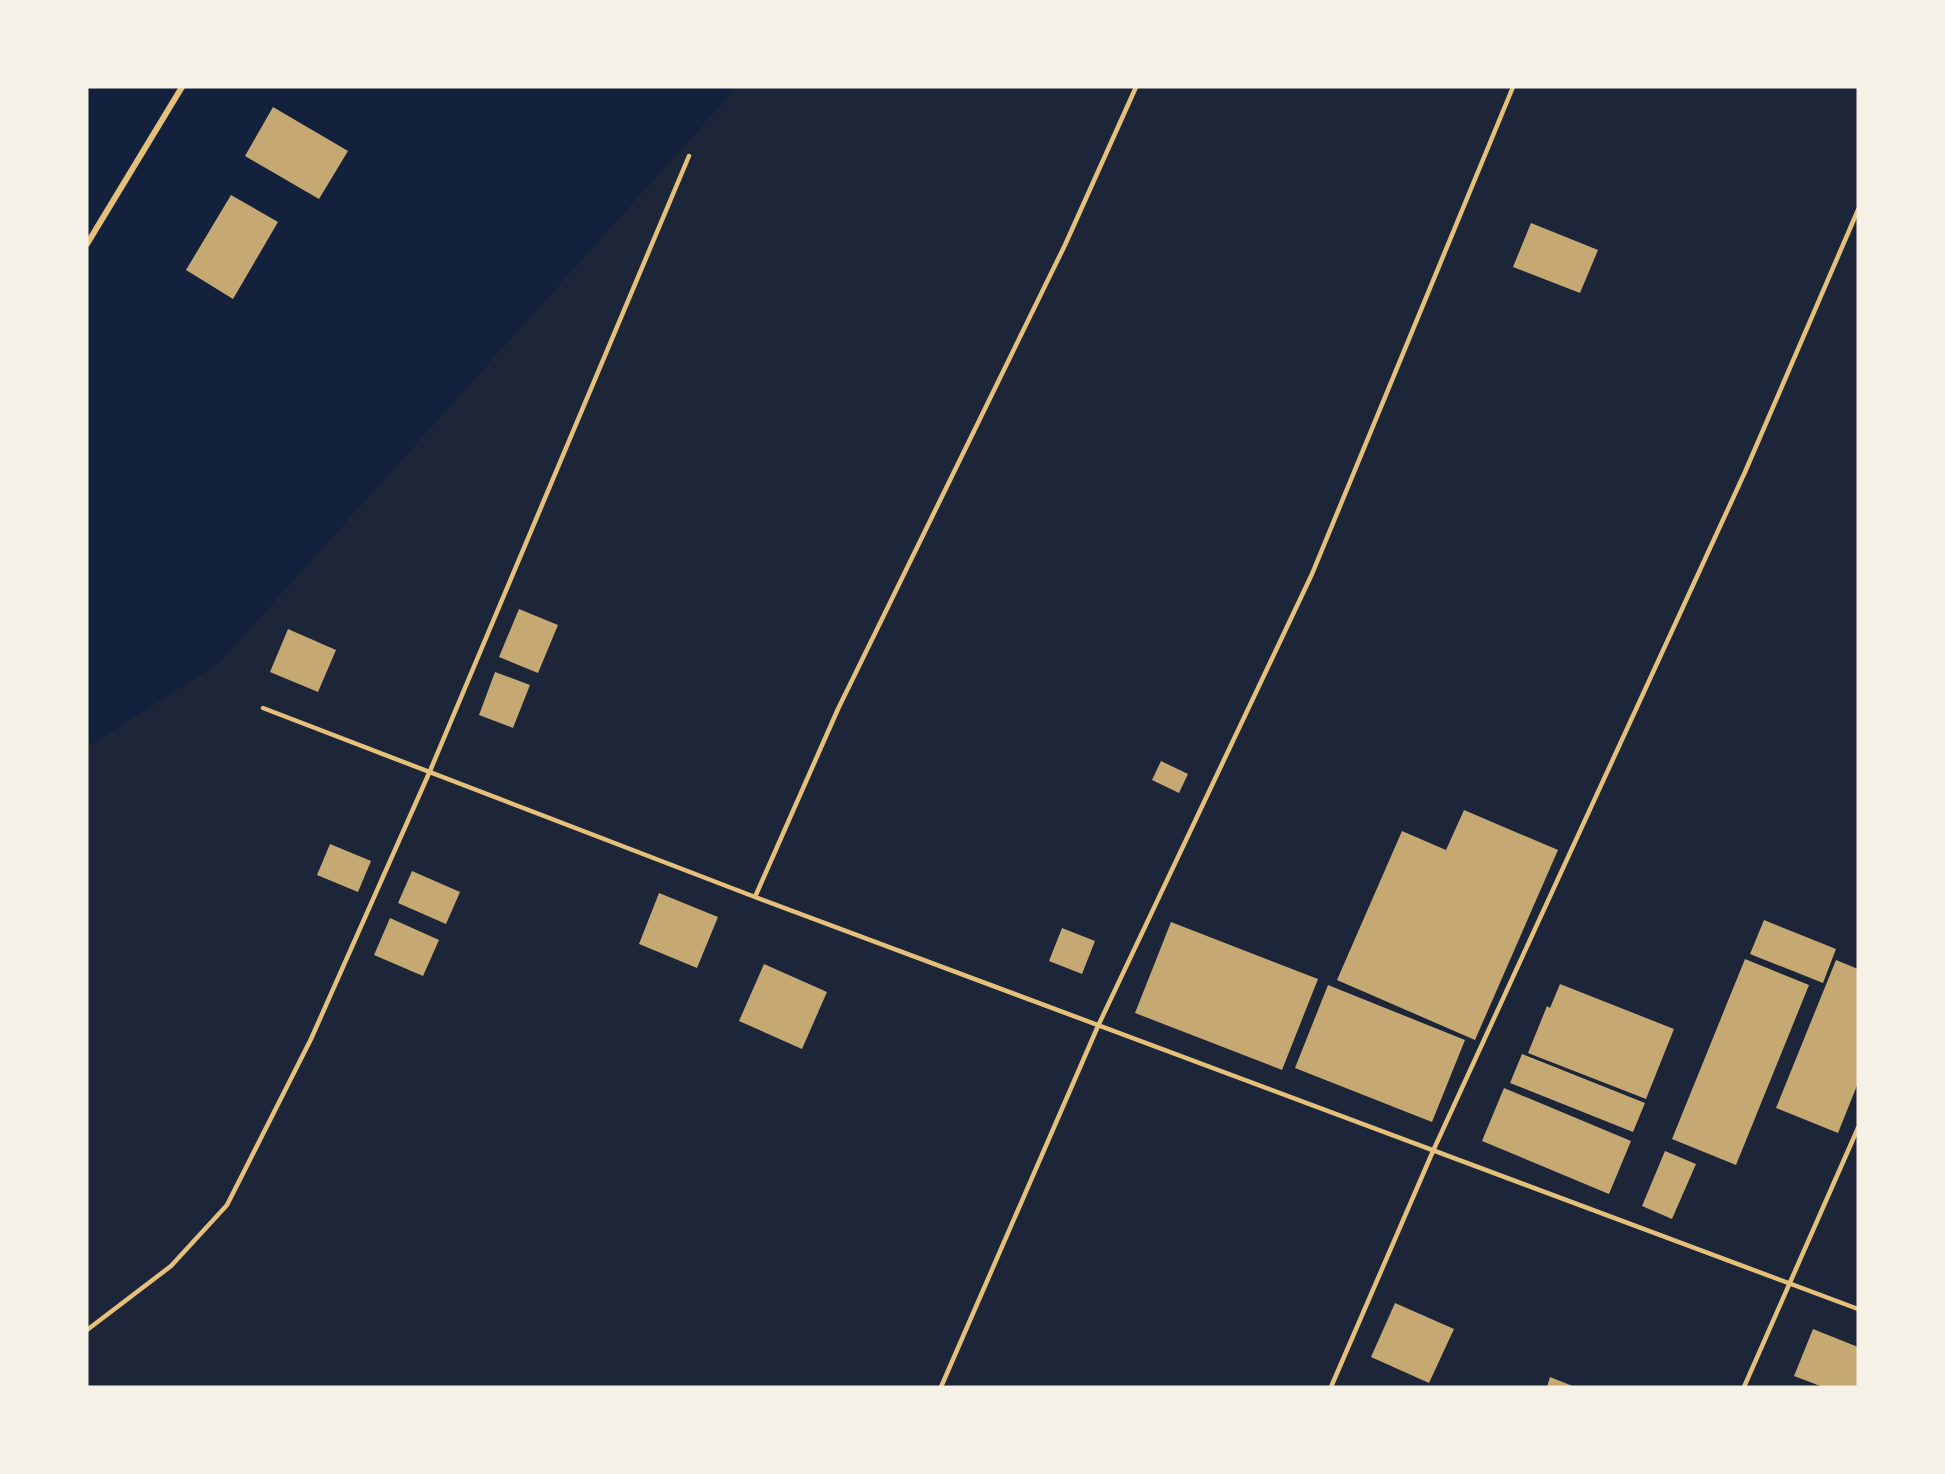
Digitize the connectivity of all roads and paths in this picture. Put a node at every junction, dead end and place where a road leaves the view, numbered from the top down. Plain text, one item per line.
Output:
1 (182, 87) edge
2 (1136, 87) edge
3 (1513, 87) edge
4 (689, 156) dead end
5 (1858, 210) edge
6 (87, 244) edge
7 (263, 708) dead end
8 (430, 771) junction
9 (755, 897) junction
10 (1098, 1026) junction
11 (1858, 1128) edge
12 (1433, 1151) junction
13 (1790, 1284) junction
14 (1858, 1309) edge
15 (87, 1330) edge
16 (941, 1387) edge
17 (1331, 1387) edge
18 (1744, 1387) edge

1 - 6 street
2 - 9 lane
3 - 10 lane
4 - 8 lane
5 - 12 lane
7 - 8 lane
8 - 9 lane
8 - 15 lane
9 - 10 lane
10 - 12 lane
10 - 16 lane
11 - 13 lane
12 - 13 lane
12 - 17 lane
13 - 14 lane
13 - 18 lane

